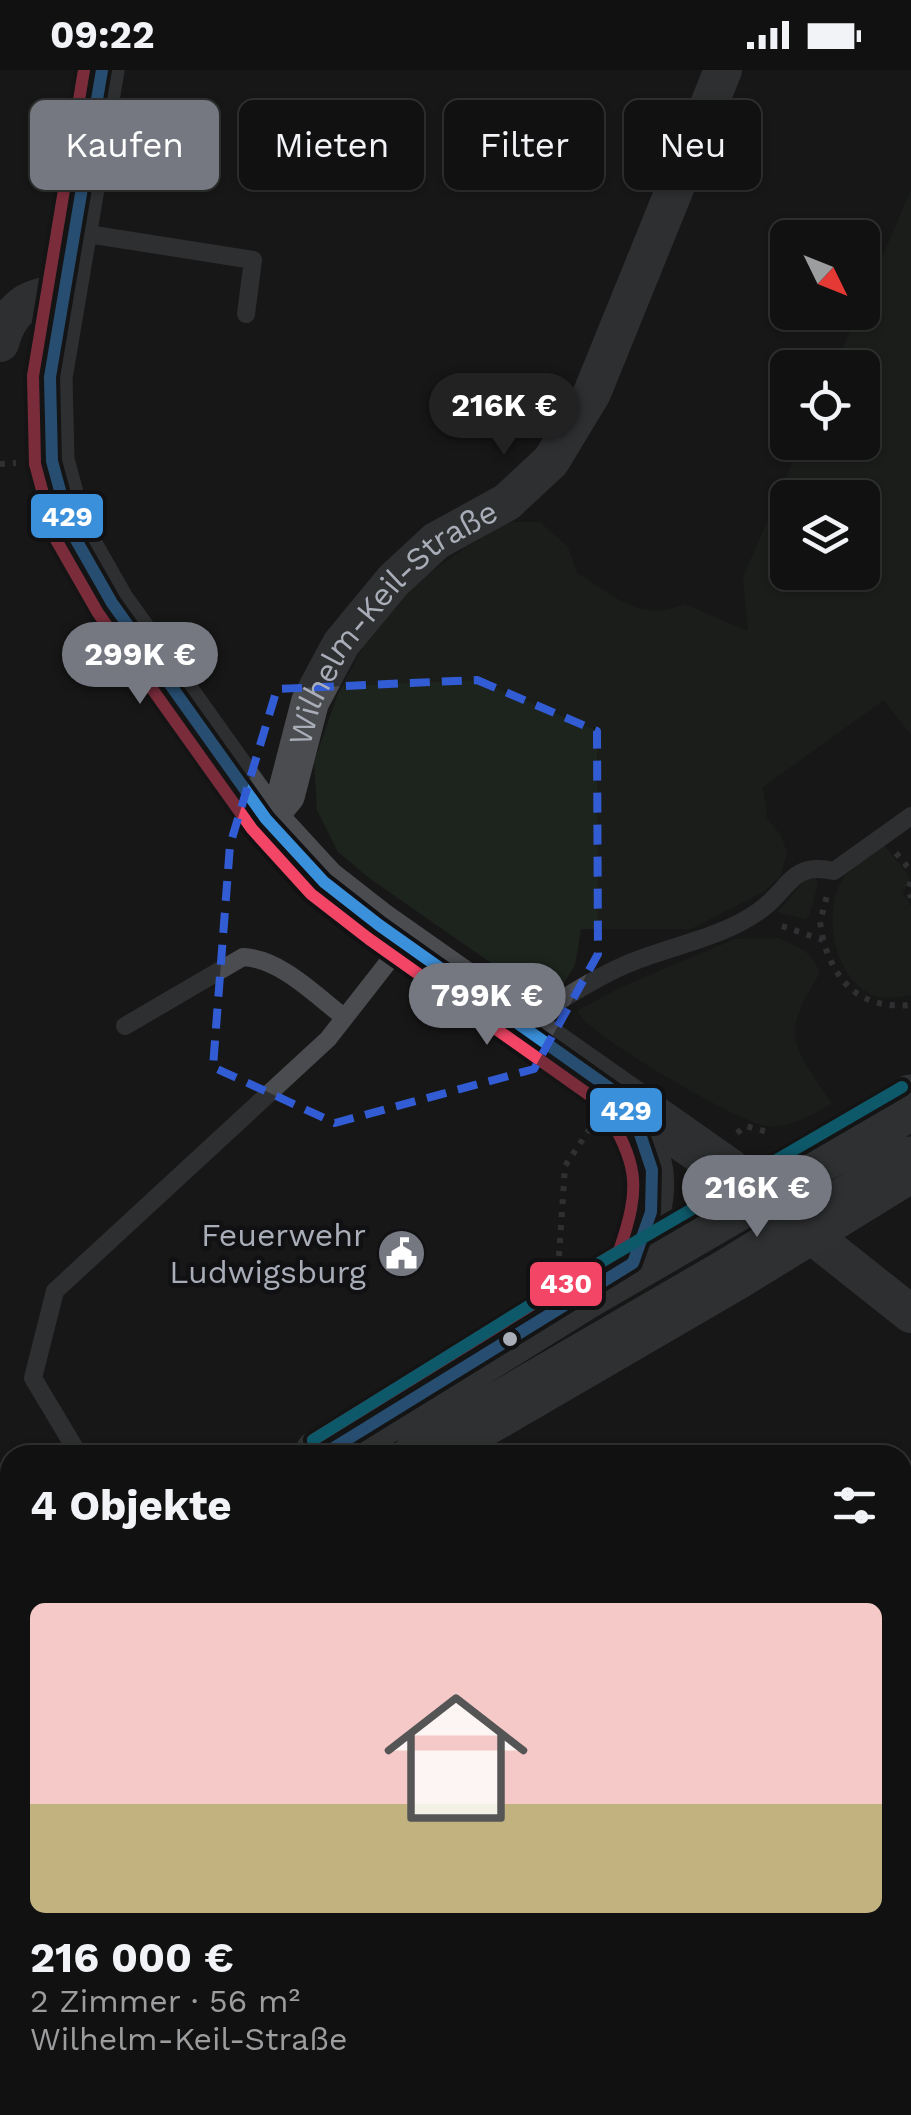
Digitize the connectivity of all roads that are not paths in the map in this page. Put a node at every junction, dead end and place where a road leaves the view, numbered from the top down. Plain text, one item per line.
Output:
1 (102, 70) edge
2 (723, 70) edge
3 (73, 232) junction
4 (62, 294) junction
5 (246, 314) dead end
6 (0, 343) edge
7 (911, 816) edge
8 (266, 819) junction
9 (403, 942) junction
10 (344, 1017) junction
11 (520, 1025) junction
12 (125, 1026) dead end
13 (615, 1092) junction
14 (911, 1102) edge
15 (911, 1164) edge
16 (755, 1192) junction
17 (805, 1230) junction
18 (633, 1264) junction
19 (578, 1296) junction
20 (911, 1314) edge
21 (616, 1341) junction
22 (74, 1445) edge
23 (338, 1445) edge
24 (438, 1445) edge

1 - 3 street
2 - 8 street, Wilhelm-Keil-Straße
3 - 4 street
3 - 5 lane
4 - 6 street
4 - 8 street
7 - 11 lane
8 - 9 street
9 - 10 lane
9 - 11 street
10 - 12 lane
10 - 22 lane
11 - 13 street
13 - 16 street
13 - 18 street
14 - 16 main road
15 - 17 main road
16 - 17 street
16 - 18 main road
17 - 20 street
17 - 21 main road
18 - 19 main road
19 - 21 main road
19 - 23 main road
21 - 24 main road

